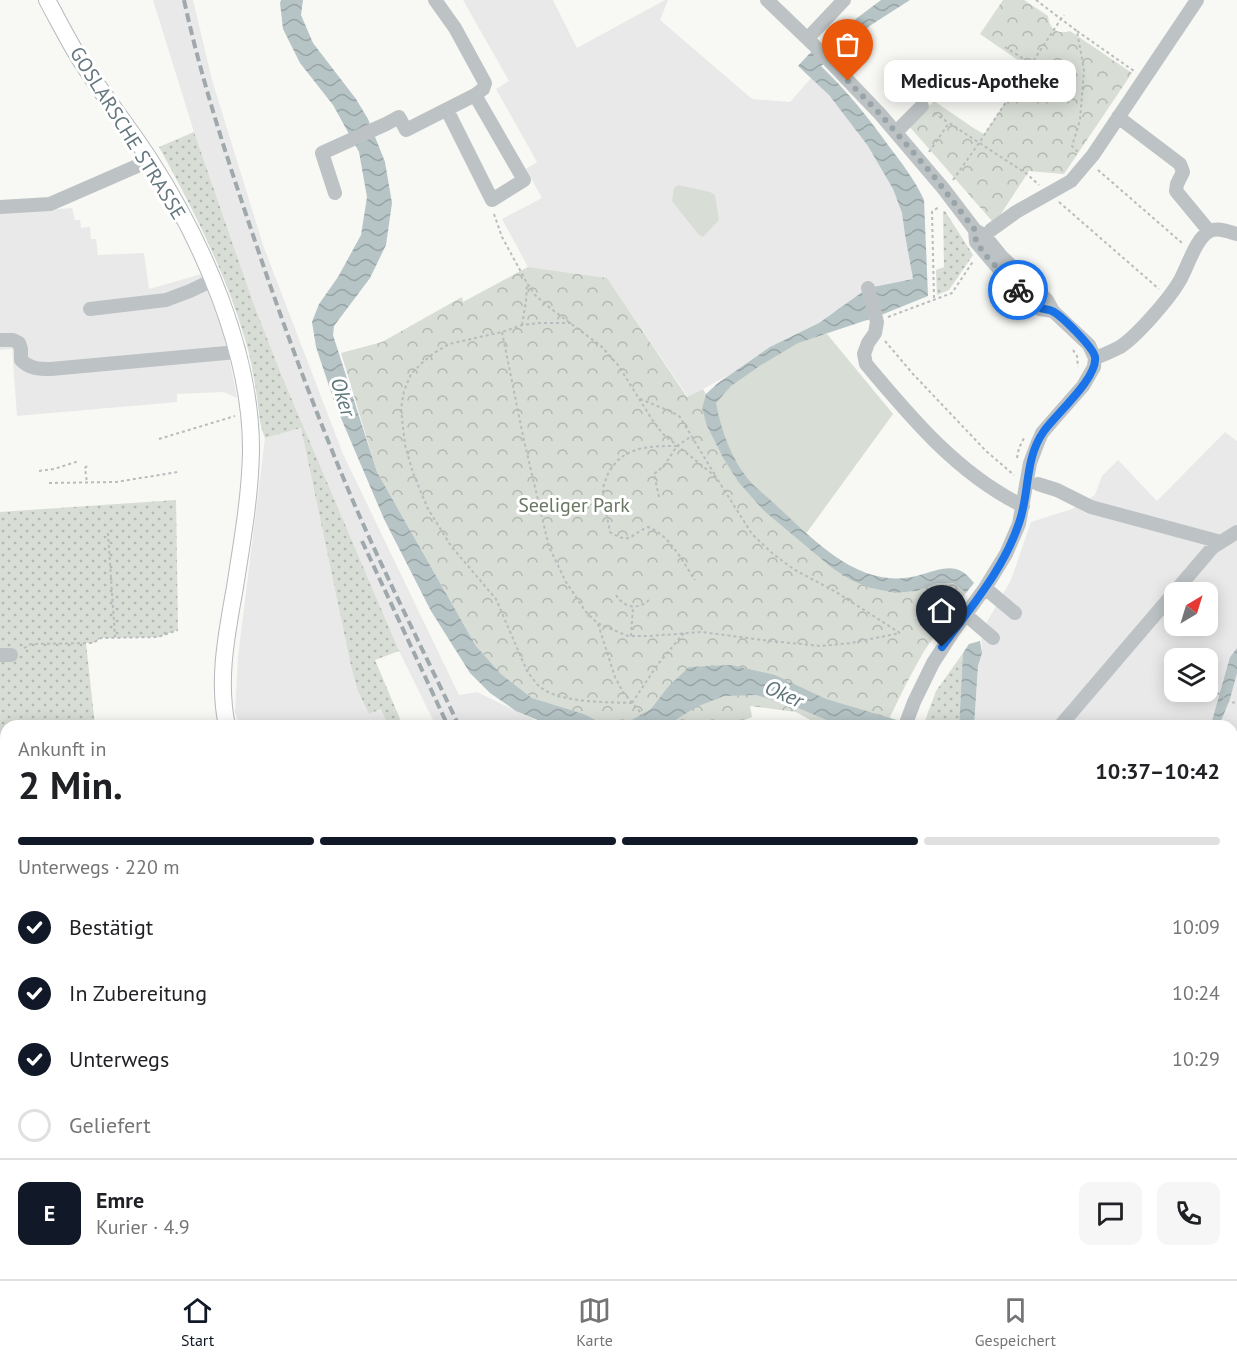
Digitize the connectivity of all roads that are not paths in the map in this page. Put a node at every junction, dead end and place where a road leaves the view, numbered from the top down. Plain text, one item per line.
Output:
1 (47, 0) edge
2 (435, 0) edge
3 (767, 0) edge
4 (844, 0) edge
5 (1197, 0) edge
6 (811, 42) junction
7 (475, 95) junction
8 (922, 106) road end
9 (447, 110) junction
10 (1118, 117) junction
11 (896, 132) junction
12 (150, 160) junction
13 (335, 193) dead end
14 (0, 207) edge
15 (991, 230) dead end
16 (1209, 231) junction
17 (1237, 234) edge
18 (213, 280) junction
19 (868, 288) dead end
20 (90, 309) dead end
21 (0, 340) edge
22 (237, 352) junction
23 (1095, 358) junction
24 (1038, 484) dead end
25 (1023, 506) junction
26 (1237, 532) edge
27 (1221, 542) junction
28 (985, 588) junction
29 (1015, 613) dead end
30 (966, 615) junction
31 (993, 638) dead end
32 (226, 720) edge
33 (908, 720) edge
34 (1064, 720) edge

1 - 12 main road, GOSLARSCHE STRASSE
2 - 7 street
3 - 6 street
4 - 6 street
5 - 10 street
6 - 11 street
7 - 9 street
7 - 9 street
8 - 11 street
9 - 13 street
10 - 15 street
10 - 16 street
11 - 23 street
12 - 14 street
12 - 18 main road, GOSLARSCHE STRASSE
16 - 17 street
16 - 23 street
18 - 20 street
18 - 22 main road, GOSLARSCHE STRASSE
19 - 25 street
21 - 22 street
22 - 32 main road, GOSLARSCHE STRASSE
23 - 25 street
24 - 27 street
25 - 28 street
26 - 27 street
27 - 34 street
28 - 29 street
28 - 30 street
30 - 31 street
30 - 33 street

